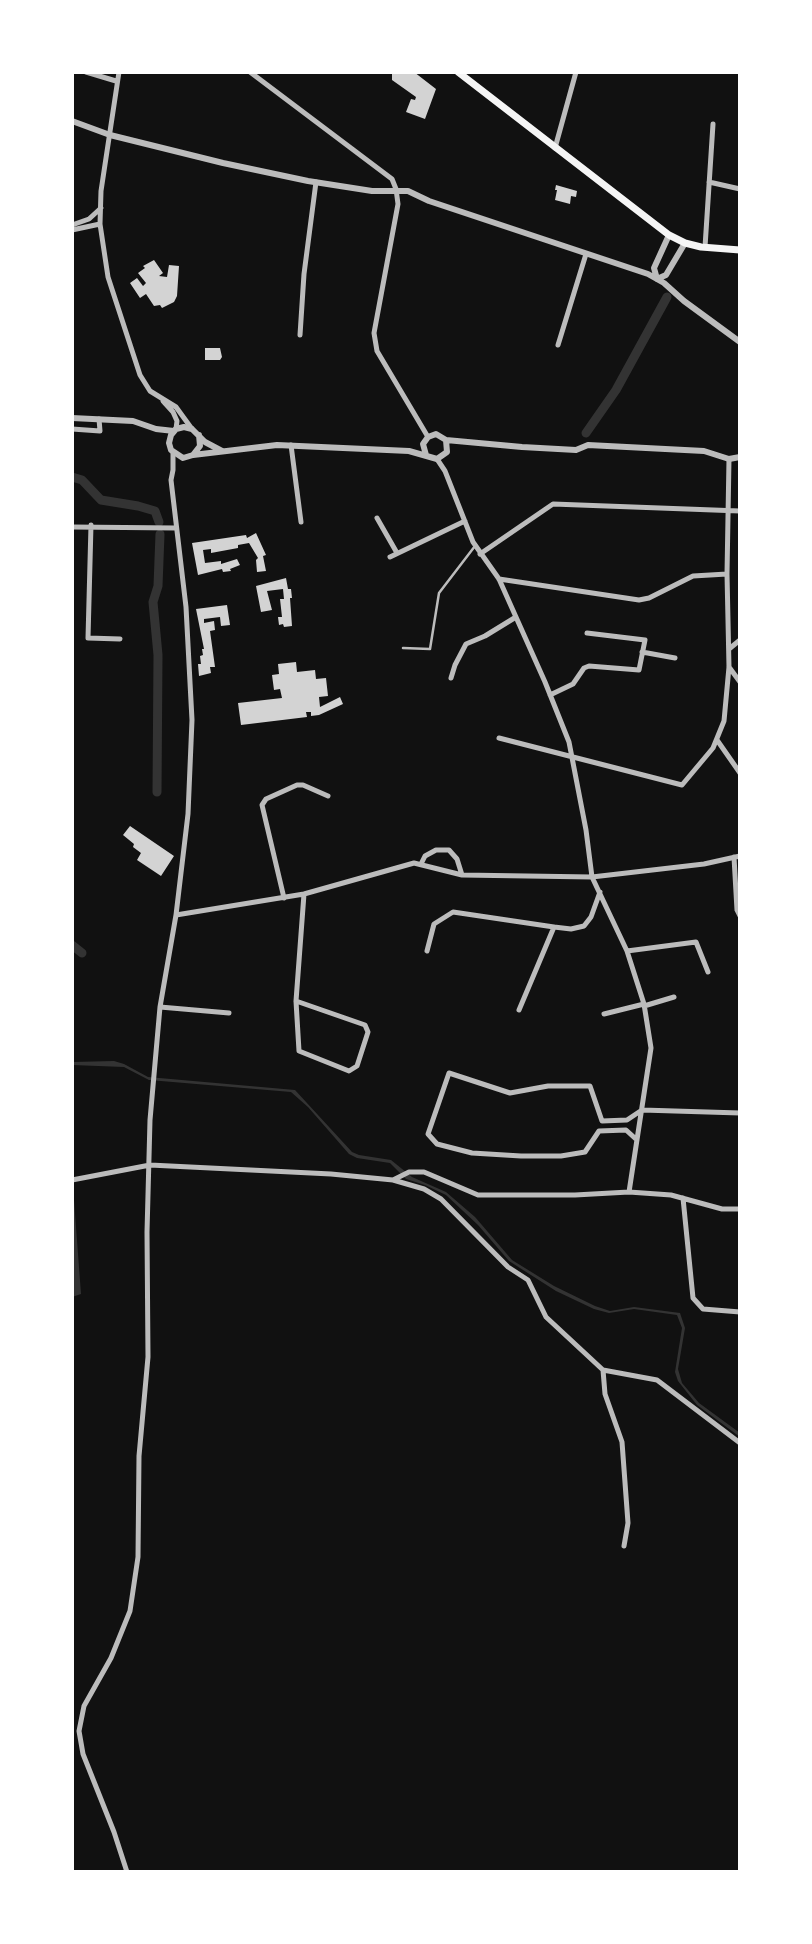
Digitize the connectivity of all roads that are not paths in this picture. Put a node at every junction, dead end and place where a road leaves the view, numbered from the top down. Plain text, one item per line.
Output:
1 (86, 72) edge
2 (119, 72) edge
3 (250, 72) edge
4 (458, 72) edge
5 (576, 72) edge
6 (116, 80) junction
7 (72, 121) edge
8 (713, 124) dead end
9 (110, 135) junction
10 (555, 148) junction
11 (316, 182) junction
12 (709, 182) junction
13 (396, 189) junction
14 (740, 189) edge
15 (100, 208) junction
16 (100, 223) junction
17 (72, 228) edge
18 (669, 235) junction
19 (685, 243) junction
20 (705, 247) junction
21 (740, 250) edge
22 (586, 254) junction
23 (657, 279) junction
24 (300, 335) dead end
25 (740, 342) edge
26 (558, 345) dead end
27 (161, 398) junction
28 (72, 418) edge
29 (99, 419) junction
30 (72, 429) edge
31 (156, 429) junction
32 (192, 429) junction
33 (175, 430) junction
34 (199, 436) junction
35 (428, 436) junction
36 (170, 439) junction
37 (446, 440) junction
38 (470, 443) junction
39 (423, 444) junction
40 (291, 445) junction
41 (409, 451) junction
42 (224, 452) junction
43 (446, 452) junction
44 (173, 453) junction
45 (426, 455) junction
46 (191, 456) junction
47 (740, 457) edge
48 (437, 459) junction
49 (729, 459) junction
50 (173, 470) junction
51 (445, 471) junction
52 (728, 511) junction
53 (740, 511) edge
54 (377, 518) dead end
55 (464, 521) junction
56 (301, 522) dead end
57 (91, 526) junction
58 (72, 527) edge
59 (176, 528) junction
60 (475, 546) junction
61 (397, 553) junction
62 (480, 554) junction
63 (390, 556) dead end
64 (727, 573) junction
65 (499, 579) junction
66 (516, 617) junction
67 (587, 633) dead end
68 (120, 639) dead end
69 (740, 640) edge
70 (403, 648) dead end
71 (729, 649) junction
72 (642, 652) junction
73 (675, 659) dead end
74 (729, 667) junction
75 (451, 678) dead end
76 (740, 682) edge
77 (551, 695) junction
78 (499, 738) dead end
79 (717, 740) junction
80 (573, 755) junction
81 (740, 773) edge
82 (328, 796) dead end
83 (737, 857) edge
84 (421, 863) junction
85 (462, 875) junction
86 (592, 877) junction
87 (600, 891) junction
88 (304, 894) junction
89 (284, 898) junction
90 (176, 915) junction
91 (740, 916) edge
92 (554, 927) junction
93 (427, 950) dead end
94 (627, 951) junction
95 (708, 972) dead end
96 (674, 998) dead end
97 (296, 1001) junction
98 (644, 1005) junction
99 (160, 1007) junction
100 (519, 1010) dead end
101 (229, 1013) dead end
102 (604, 1014) dead end
103 (642, 1110) junction
104 (740, 1113) edge
105 (602, 1121) junction
106 (599, 1131) junction
107 (637, 1140) junction
108 (150, 1165) junction
109 (396, 1179) junction
110 (72, 1180) edge
111 (629, 1192) junction
112 (682, 1199) junction
113 (740, 1209) edge
114 (740, 1312) edge
115 (603, 1370) junction
116 (740, 1443) edge
117 (624, 1546) dead end
118 (127, 1872) edge

1 - 6 street
2 - 6 street
3 - 13 street
4 - 10 main road
5 - 10 street
6 - 9 street
7 - 9 street
8 - 12 street
9 - 11 street
9 - 15 street
10 - 18 main road
11 - 13 street
11 - 24 street
12 - 14 street
12 - 20 street
13 - 22 street
13 - 35 street
15 - 16 street
15 - 17 street
16 - 17 street
16 - 27 street
18 - 19 main road
18 - 23 street
19 - 20 main road
19 - 23 street
20 - 21 main road
22 - 23 street
22 - 26 street
23 - 25 street
27 - 32 street
27 - 33 street
28 - 29 street
29 - 30 street
29 - 31 street
31 - 33 street
31 - 36 street
32 - 33 street
32 - 34 street
33 - 36 street
34 - 42 street
34 - 46 street
35 - 37 street
35 - 39 street
36 - 44 street
37 - 38 street
37 - 43 street
38 - 43 street
38 - 49 street
39 - 41 street
39 - 45 street
40 - 41 street
40 - 42 street
40 - 56 street
41 - 45 street
42 - 46 street
43 - 48 street
43 - 51 street
44 - 46 street
44 - 50 street
45 - 48 street
46 - 50 street
47 - 49 street
48 - 51 street
49 - 52 street
50 - 59 street
51 - 55 street
52 - 53 street
52 - 62 street
52 - 64 street
54 - 61 street
55 - 60 street
55 - 61 street
57 - 58 street
57 - 59 street
57 - 68 street
59 - 90 street
60 - 62 street
60 - 70 lane
61 - 63 street
62 - 65 street
64 - 65 street
64 - 71 street
65 - 66 street
66 - 75 street
66 - 77 street
67 - 72 street
69 - 71 street
71 - 74 street
72 - 73 street
72 - 77 street
74 - 76 street
74 - 79 street
77 - 80 street
78 - 80 street
79 - 80 street
79 - 81 street
80 - 86 street
82 - 89 street
83 - 86 street
83 - 91 street
84 - 85 street
84 - 85 street
84 - 88 street
85 - 86 street
86 - 87 street
87 - 92 street
87 - 94 street
88 - 89 street
88 - 97 street
89 - 90 street
90 - 99 street
92 - 93 street
92 - 100 street
94 - 95 street
94 - 98 street
96 - 98 street
97 - 97 street
98 - 102 street
98 - 103 street
99 - 101 street
99 - 108 street
103 - 104 street
103 - 105 street
103 - 107 street
105 - 106 street
105 - 106 street
106 - 107 street
107 - 111 street
108 - 109 street
108 - 110 street
108 - 118 street
109 - 111 street
109 - 115 street
111 - 112 street
112 - 113 street
112 - 114 street
115 - 116 street
115 - 117 street

